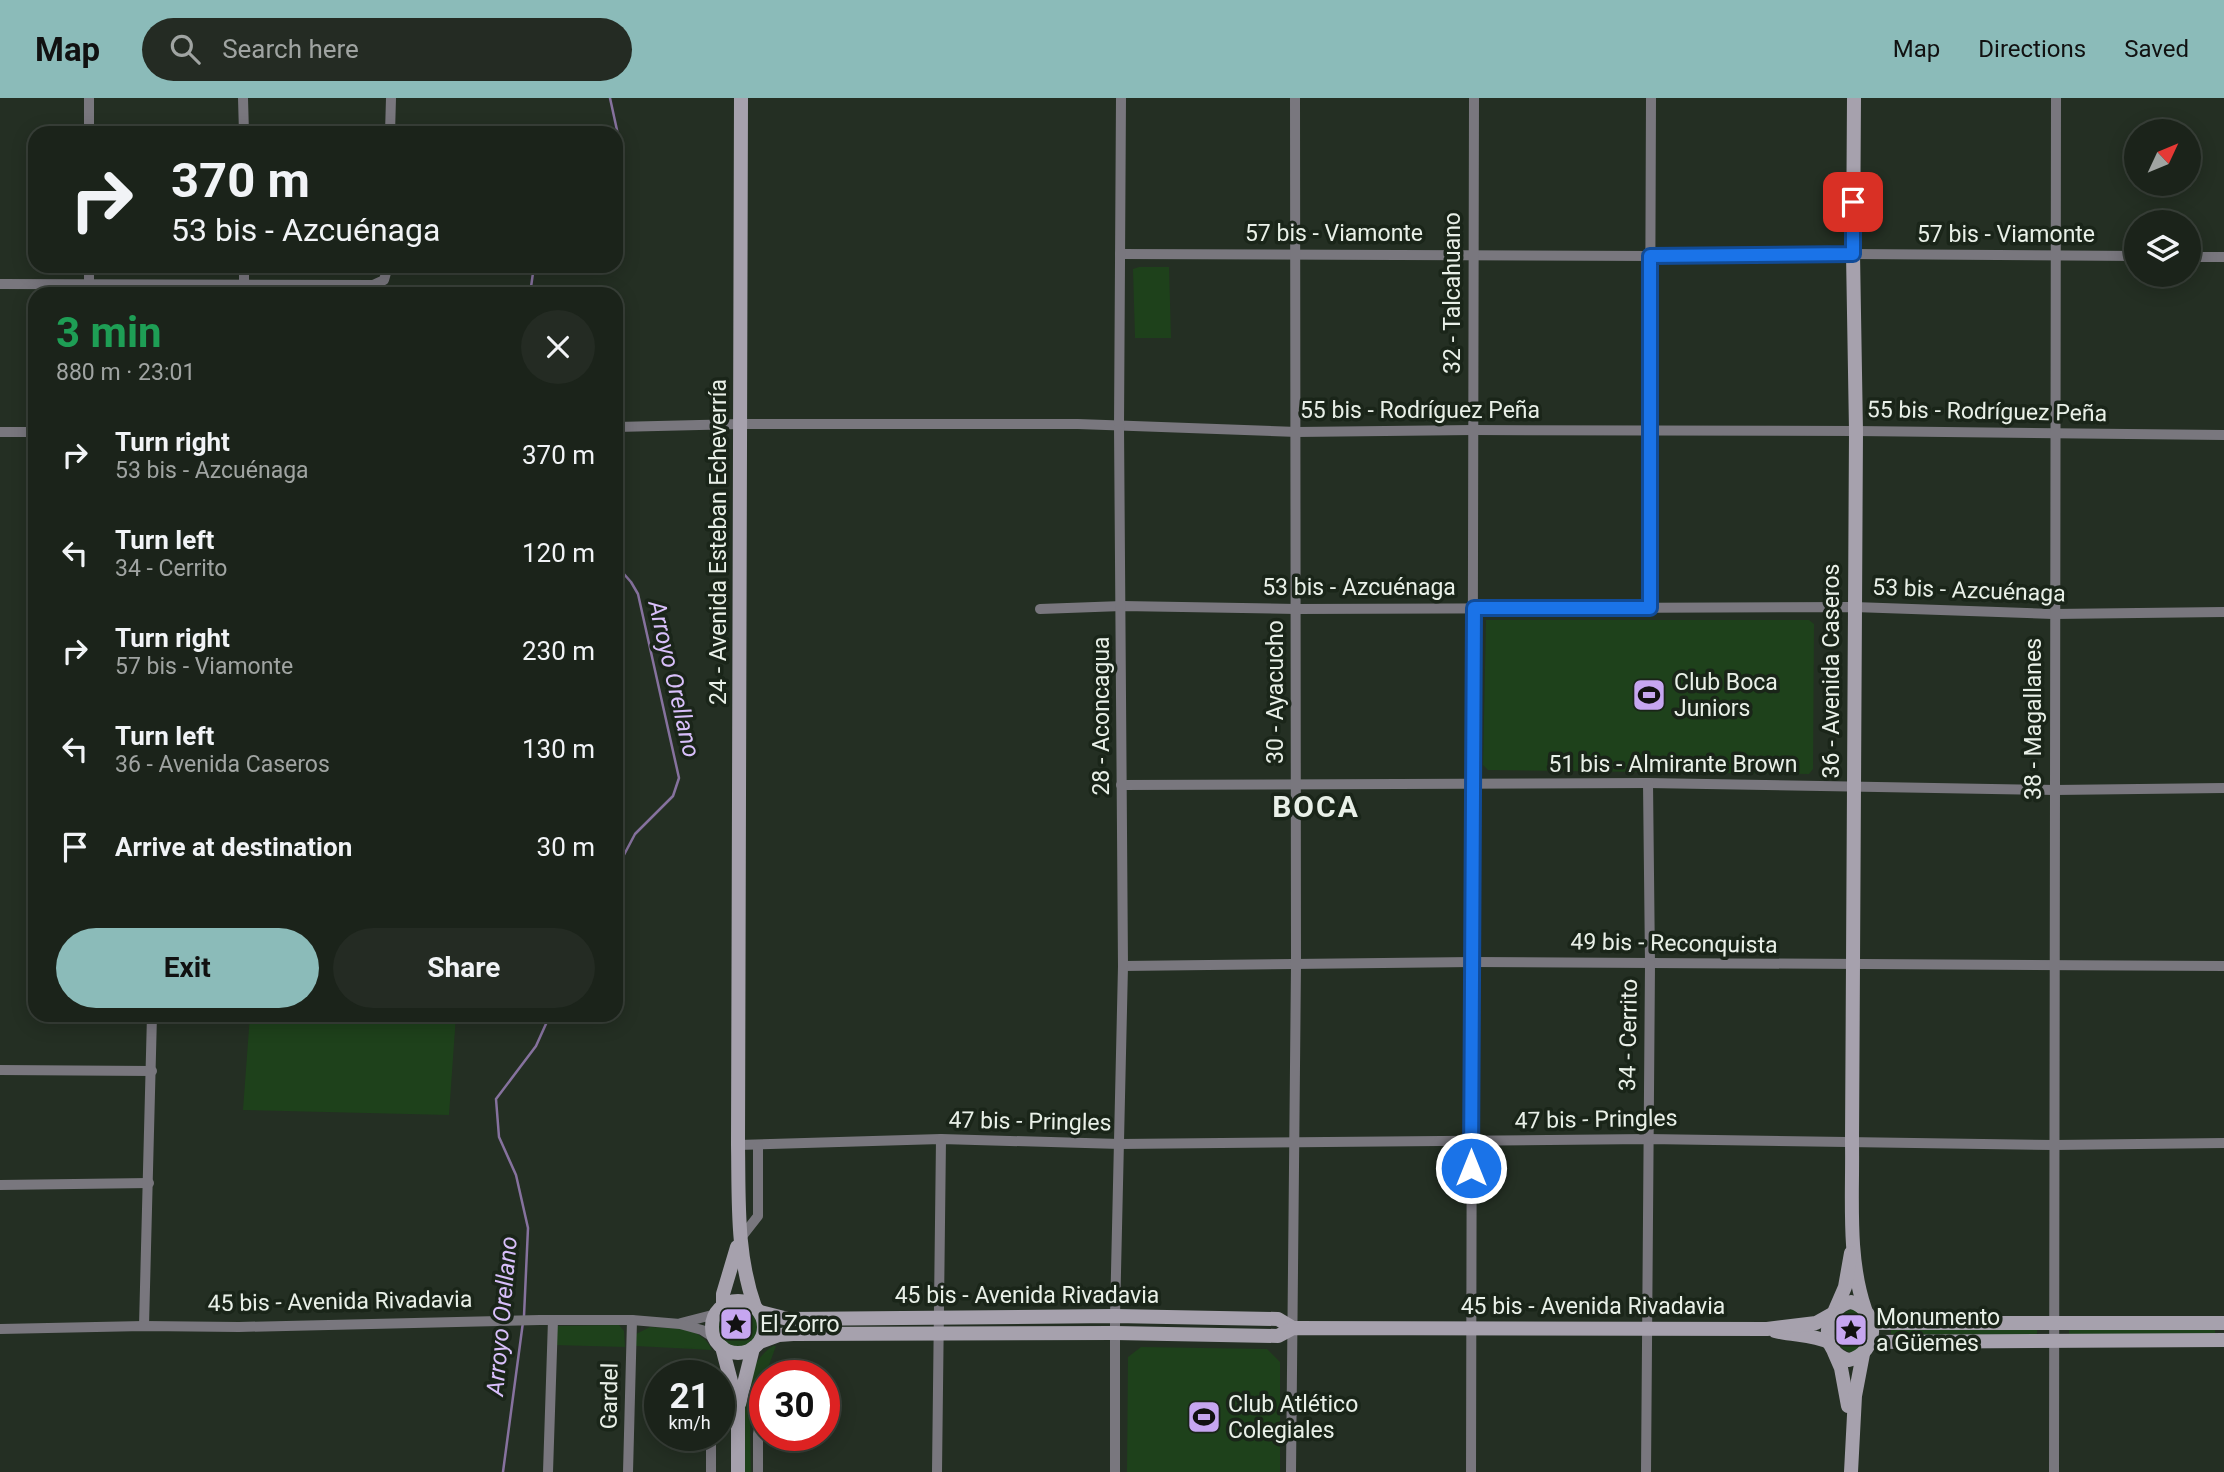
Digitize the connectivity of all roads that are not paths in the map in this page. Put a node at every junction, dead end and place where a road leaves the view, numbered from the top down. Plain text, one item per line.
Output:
1 (89, 98) edge
2 (243, 98) edge
3 (391, 98) edge
4 (741, 98) edge
5 (1121, 98) edge
6 (1295, 98) edge
7 (1474, 98) edge
8 (1651, 98) edge
9 (1854, 98) edge
10 (2056, 98) edge
11 (89, 126) edge
12 (244, 126) edge
13 (390, 126) edge
14 (1120, 254) junction
15 (1294, 254) junction
16 (1853, 254) junction
17 (1472, 255) junction
18 (2057, 255) junction
19 (1650, 256) junction
20 (2124, 256) edge
21 (2201, 257) edge
22 (2224, 257) edge
23 (89, 273) edge
24 (244, 273) edge
25 (386, 273) edge
26 (0, 284) edge
27 (89, 284) junction
28 (244, 285) junction
29 (741, 424) junction
30 (1119, 426) junction
31 (623, 427) edge
32 (1473, 430) junction
33 (1649, 431) junction
34 (1856, 431) junction
35 (0, 432) edge
36 (28, 432) edge
37 (1297, 432) junction
38 (2054, 433) junction
39 (2224, 435) edge
40 (1122, 607) junction
41 (1854, 607) junction
42 (1474, 608) junction
43 (1650, 608) junction
44 (1040, 609) dead end
45 (1296, 609) junction
46 (2224, 612) edge
47 (2053, 614) junction
48 (1648, 783) junction
49 (1121, 785) junction
50 (1296, 785) junction
51 (1472, 785) junction
52 (1853, 787) junction
53 (2224, 788) edge
54 (2054, 790) junction
55 (1473, 962) junction
56 (1650, 964) junction
57 (1296, 965) junction
58 (1123, 966) junction
59 (1851, 966) junction
60 (2053, 966) junction
61 (2224, 967) edge
62 (152, 1022) edge
63 (0, 1070) edge
64 (152, 1071) junction
65 (941, 1139) junction
66 (1648, 1139) junction
67 (1295, 1142) junction
68 (1471, 1142) junction
69 (1852, 1142) junction
70 (2224, 1143) edge
71 (1120, 1144) junction
72 (738, 1145) junction
73 (2054, 1145) junction
74 (758, 1146) junction
75 (149, 1183) junction
76 (0, 1185) edge
77 (740, 1239) junction
78 (1853, 1245) junction
79 (757, 1309) junction
80 (1865, 1309) junction
81 (719, 1310) junction
82 (1833, 1313) junction
83 (1115, 1316) junction
84 (938, 1318) junction
85 (553, 1320) junction
86 (632, 1320) junction
87 (1872, 1323) junction
88 (2224, 1323) edge
89 (680, 1324) junction
90 (2053, 1324) junction
91 (144, 1326) junction
92 (1293, 1328) junction
93 (1472, 1328) junction
94 (0, 1329) edge
95 (1647, 1329) junction
96 (1767, 1329) junction
97 (938, 1333) junction
98 (1115, 1333) junction
99 (2053, 1339) junction
100 (2224, 1340) edge
101 (719, 1343) junction
102 (756, 1345) junction
103 (1831, 1345) junction
104 (1867, 1348) junction
105 (738, 1408) junction
106 (1851, 1433) junction
107 (711, 1451) edge
108 (758, 1451) edge
109 (548, 1472) edge
110 (628, 1472) edge
111 (711, 1472) edge
112 (738, 1472) edge
113 (758, 1472) edge
114 (937, 1472) edge
115 (1115, 1472) edge
116 (1291, 1472) edge
117 (1471, 1472) edge
118 (1646, 1472) edge
119 (1851, 1472) edge
120 (2054, 1472) edge

1 - 11 street
2 - 12 street
3 - 13 street
4 - 29 main road, 24 - Avenida Esteban Echeverría
5 - 14 street, 28 - Aconcagua
6 - 15 street, 30 - Ayacucho
7 - 17 street, 32 - Talcahuano
8 - 19 street
9 - 16 main road, 36 - Avenida Caseros
10 - 18 street, 38 - Magallanes
14 - 15 street, 57 bis - Viamonte
14 - 30 street, 28 - Aconcagua
15 - 17 street, 57 bis - Viamonte
15 - 37 street, 30 - Ayacucho
16 - 18 street, 57 bis - Viamonte
16 - 19 street, 57 bis - Viamonte
16 - 34 main road, 36 - Avenida Caseros
17 - 19 street, 57 bis - Viamonte
17 - 32 street, 32 - Talcahuano
18 - 20 street, 57 bis - Viamonte
18 - 38 street, 38 - Magallanes
19 - 33 street
21 - 22 street
23 - 27 street
24 - 28 street
25 - 28 street
26 - 27 street
27 - 28 street
29 - 30 street, 55 bis - Rodríguez Peña
29 - 31 street, 55 bis - Rodríguez Peña
29 - 72 main road, 24 - Avenida Esteban Echeverría
30 - 37 street, 55 bis - Rodríguez Peña
30 - 40 street, 28 - Aconcagua
32 - 33 street, 55 bis - Rodríguez Peña
32 - 37 street, 55 bis - Rodríguez Peña
32 - 42 street, 32 - Talcahuano
33 - 34 street, 55 bis - Rodríguez Peña
33 - 43 street
34 - 38 street, 55 bis - Rodríguez Peña
34 - 41 main road, 36 - Avenida Caseros
35 - 36 street
37 - 45 street, 30 - Ayacucho
38 - 39 street, 55 bis - Rodríguez Peña
38 - 47 street, 38 - Magallanes
40 - 44 street, 53 bis - Azcuénaga
40 - 45 street, 53 bis - Azcuénaga
40 - 49 street, 28 - Aconcagua
41 - 43 street, 53 bis - Azcuénaga
41 - 47 street, 53 bis - Azcuénaga
41 - 52 main road, 36 - Avenida Caseros
42 - 43 street, 53 bis - Azcuénaga
42 - 45 street, 53 bis - Azcuénaga
42 - 51 street, 32 - Talcahuano
45 - 50 street, 30 - Ayacucho
46 - 47 street, 53 bis - Azcuénaga
47 - 54 street, 38 - Magallanes
48 - 51 street, 51 bis - Almirante Brown
48 - 52 street, 51 bis - Almirante Brown
48 - 56 street, 34 - Cerrito
49 - 50 street, 51 bis - Almirante Brown
49 - 58 street, 28 - Aconcagua
50 - 51 street, 51 bis - Almirante Brown
50 - 57 street, 30 - Ayacucho
51 - 55 street, 32 - Talcahuano
52 - 54 street, 51 bis - Almirante Brown
52 - 59 main road, 36 - Avenida Caseros
53 - 54 street, 51 bis - Almirante Brown
54 - 60 street, 38 - Magallanes
55 - 56 street, 49 bis - Reconquista
55 - 57 street, 49 bis - Reconquista
55 - 68 street, 32 - Talcahuano
56 - 59 street, 49 bis - Reconquista
56 - 66 street, 34 - Cerrito
57 - 58 street, 49 bis - Reconquista
57 - 67 street, 30 - Ayacucho
58 - 71 street, 28 - Aconcagua
59 - 60 street, 49 bis - Reconquista
59 - 69 main road, 36 - Avenida Caseros
60 - 61 street, 49 bis - Reconquista
60 - 73 street, 38 - Magallanes
62 - 64 street
63 - 64 street
64 - 75 street
65 - 71 street, 47 bis - Pringles
65 - 74 street, 47 bis - Pringles
65 - 84 street
66 - 68 street, 47 bis - Pringles
66 - 69 street, 47 bis - Pringles
66 - 95 street, 34 - Cerrito
67 - 68 street, 47 bis - Pringles
67 - 71 street, 47 bis - Pringles
67 - 92 street, 30 - Ayacucho
68 - 93 street, 32 - Talcahuano
69 - 73 street, 47 bis - Pringles
69 - 78 main road, 36 - Avenida Caseros
70 - 73 street, 47 bis - Pringles
71 - 83 street, 28 - Aconcagua
72 - 74 street, 47 bis - Pringles
72 - 77 main road, 24 - Avenida Esteban Echeverría
73 - 90 street, 38 - Magallanes
74 - 77 street, 24 - Avenida Esteban Echeverría
75 - 76 street
75 - 91 street
77 - 79 main road, 24 - Avenida Esteban Echeverría
77 - 81 main road, 24 - Avenida Esteban Echeverría
78 - 80 main road, 36 - Avenida Caseros
78 - 82 main road, 36 - Avenida Caseros
79 - 81 main road
79 - 84 main road, 45 bis - Avenida Rivadavia
79 - 102 main road
80 - 82 main road
80 - 87 main road
81 - 89 street, 45 bis - Avenida Rivadavia
81 - 101 main road
82 - 96 main road, 45 bis - Avenida Rivadavia
82 - 103 main road
83 - 84 main road, 45 bis - Avenida Rivadavia
83 - 92 main road, 45 bis - Avenida Rivadavia
83 - 98 street, 28 - Aconcagua
84 - 97 street
85 - 86 street, 45 bis - Avenida Rivadavia
85 - 91 street, 45 bis - Avenida Rivadavia
85 - 109 street
86 - 89 street, 45 bis - Avenida Rivadavia
86 - 110 street, Gardel
87 - 90 main road
87 - 104 main road
88 - 90 main road
89 - 101 street, 45 bis - Avenida Rivadavia
90 - 99 street, 38 - Magallanes
91 - 94 street, 45 bis - Avenida Rivadavia
92 - 93 main road, 45 bis - Avenida Rivadavia
92 - 98 main road, 45 bis - Avenida Rivadavia
92 - 116 street, 30 - Ayacucho
93 - 95 main road, 45 bis - Avenida Rivadavia
93 - 117 street, 32 - Talcahuano
95 - 96 main road, 45 bis - Avenida Rivadavia
95 - 118 street, 34 - Cerrito
96 - 103 main road, 45 bis - Avenida Rivadavia
97 - 98 main road, 45 bis - Avenida Rivadavia
97 - 102 main road, 45 bis - Avenida Rivadavia
97 - 114 street
98 - 115 street, 28 - Aconcagua
99 - 100 main road
99 - 104 main road
99 - 120 street, 38 - Magallanes
101 - 102 main road
101 - 105 main road
102 - 105 main road
103 - 104 main road
103 - 106 main road
104 - 106 main road
105 - 112 main road
106 - 119 main road
107 - 111 street
108 - 113 street

